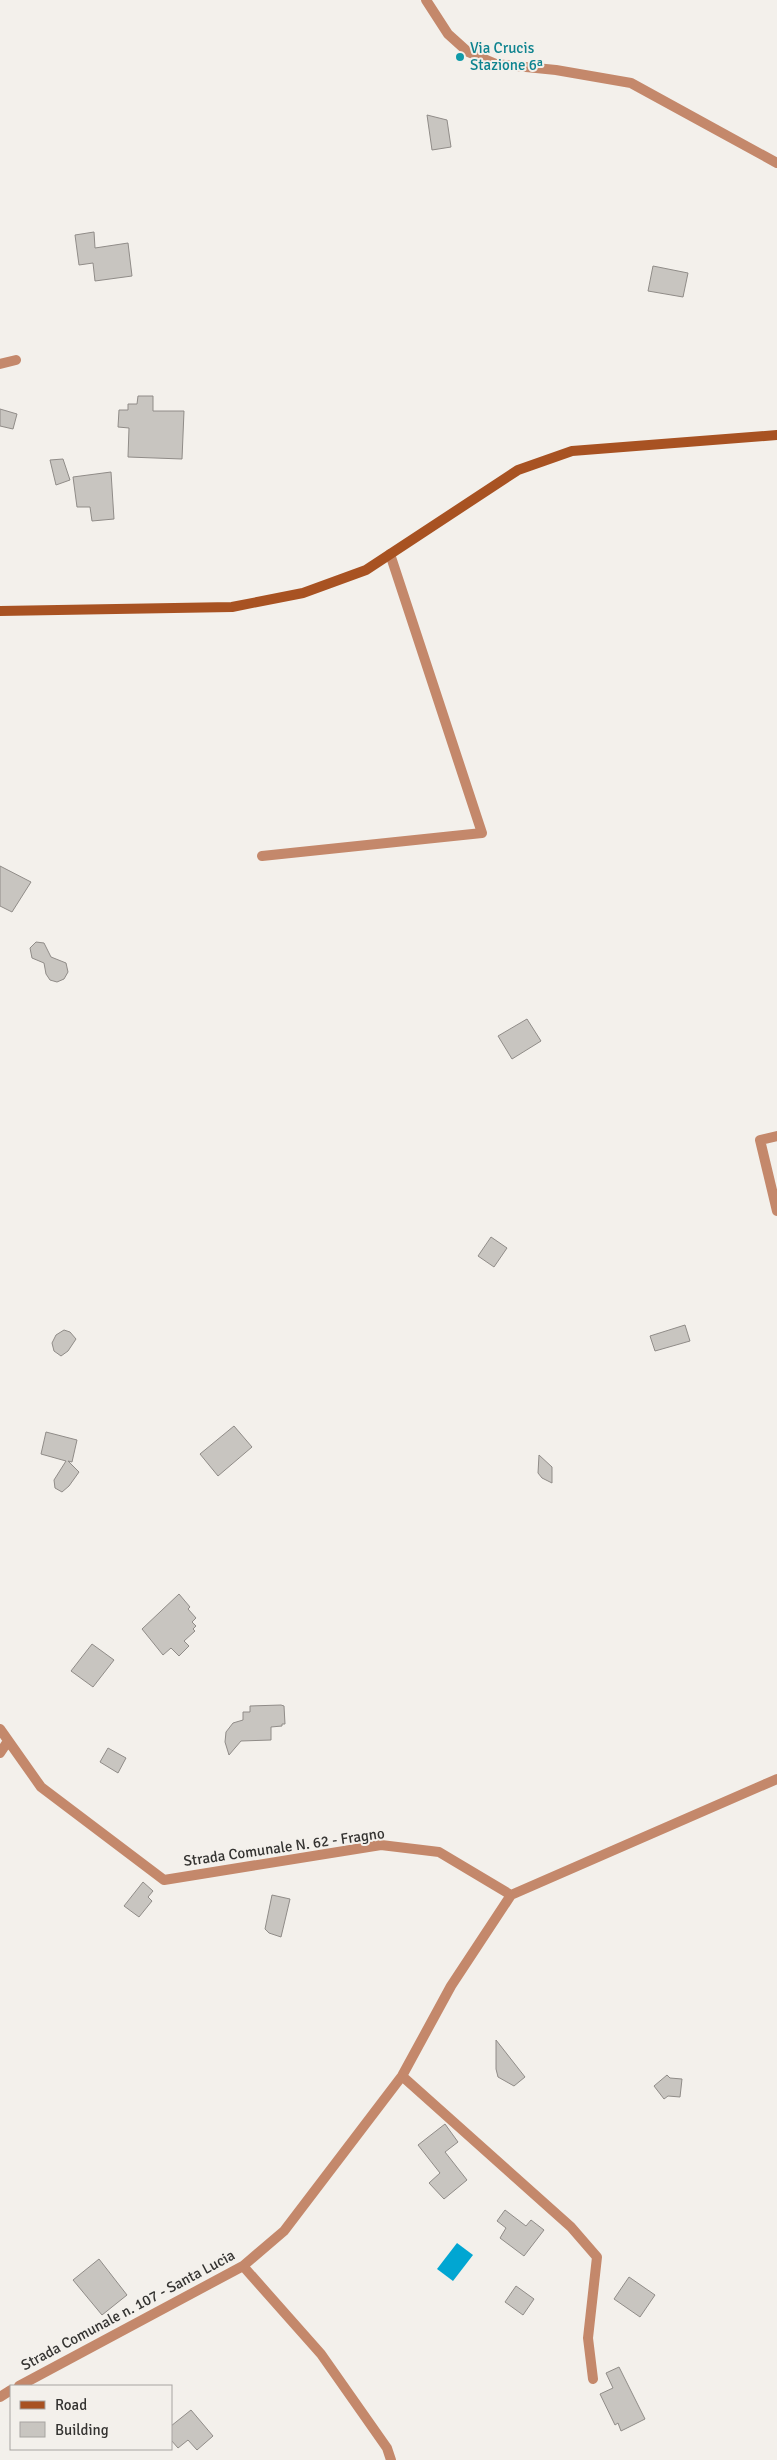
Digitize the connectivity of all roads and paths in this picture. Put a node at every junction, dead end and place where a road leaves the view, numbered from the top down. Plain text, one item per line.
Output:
1 (426, 0) edge
2 (777, 163) edge
3 (16, 360) dead end
4 (0, 364) edge
5 (777, 435) edge
6 (390, 554) junction
7 (0, 611) edge
8 (262, 856) dead end
9 (777, 1136) edge
10 (777, 1211) edge
11 (0, 1729) edge
12 (8, 1741) junction
13 (0, 1753) edge
14 (777, 1779) edge
15 (511, 1895) junction
16 (402, 2076) junction
17 (243, 2266) junction
18 (593, 2379) dead end
19 (21, 2385) edge
20 (391, 2460) edge

1 - 2 street
3 - 4 street
5 - 6 main road
6 - 7 main road
6 - 8 street
9 - 10 street
11 - 12 street, Strada Comunale N. 62 - Fragno
12 - 13 street
12 - 15 street, Strada Comunale N. 62 - Fragno
14 - 15 street
15 - 16 street, Strada Comunale n. 107 - Santa Lucia
16 - 17 street, Strada Comunale n. 107 - Santa Lucia
16 - 18 street
17 - 19 street, Strada Comunale n. 107 - Santa Lucia
17 - 20 street

